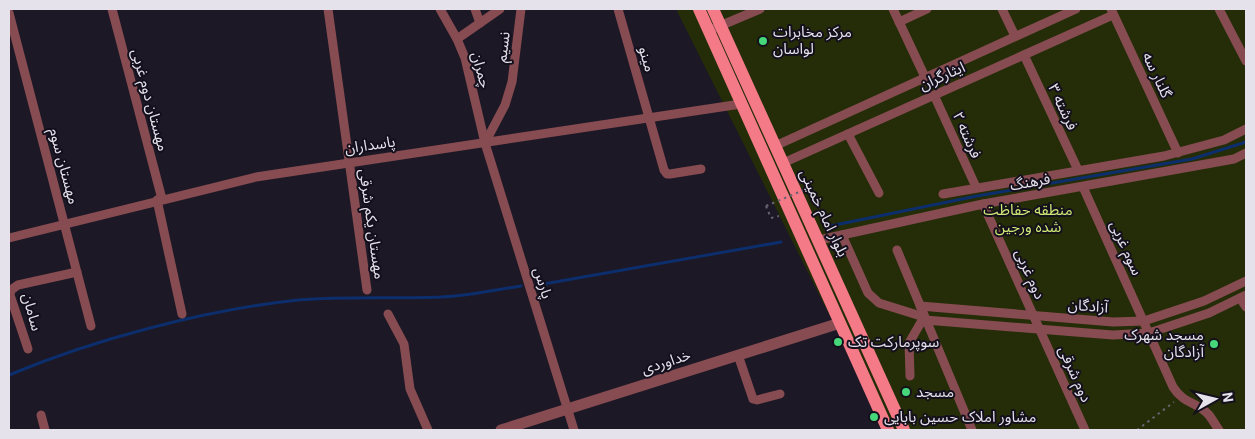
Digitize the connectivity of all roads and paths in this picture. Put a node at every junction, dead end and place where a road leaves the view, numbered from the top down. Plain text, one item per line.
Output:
1 (112, 9) edge
2 (328, 9) edge
3 (440, 9) edge
4 (475, 9) edge
5 (500, 9) edge
6 (521, 9) edge
7 (618, 9) edge
8 (760, 9) edge
9 (893, 9) edge
10 (927, 9) edge
11 (1002, 9) edge
12 (1076, 9) edge
13 (1219, 9) edge
14 (710, 11) edge
15 (1112, 12) edge
16 (9, 13) edge
17 (899, 22) junction
18 (480, 23) junction
19 (714, 28) junction
20 (1015, 36) junction
21 (457, 39) junction
22 (1024, 55) junction
23 (1246, 61) edge
24 (926, 77) junction
25 (934, 95) junction
26 (740, 104) junction
27 (650, 118) junction
28 (1246, 129) edge
29 (848, 134) junction
30 (485, 143) junction
31 (775, 146) junction
32 (1178, 153) junction
33 (1246, 153) edge
34 (349, 162) junction
35 (783, 163) junction
36 (700, 169) dead end
37 (1078, 170) junction
38 (976, 187) junction
39 (1083, 187) junction
40 (806, 189) dead end
41 (880, 193) dead end
42 (943, 194) dead end
43 (160, 200) junction
44 (983, 204) junction
45 (771, 218) dead end
46 (66, 225) junction
47 (842, 235) junction
48 (9, 238) edge
49 (819, 240) junction
50 (898, 250) dead end
51 (77, 272) junction
52 (1246, 281) edge
53 (367, 290) dead end
54 (1243, 297) edge
55 (920, 306) junction
56 (1246, 307) edge
57 (182, 314) dead end
58 (388, 314) dead end
59 (1034, 316) junction
60 (924, 318) junction
61 (1144, 321) junction
62 (840, 323) junction
63 (91, 326) dead end
64 (1040, 329) junction
65 (1149, 333) junction
66 (28, 349) dead end
67 (738, 356) junction
68 (910, 376) dead end
69 (780, 394) dead end
70 (1180, 397) junction
71 (567, 409) junction
72 (41, 414) dead end
73 (45, 430) edge
74 (428, 430) edge
75 (501, 430) edge
76 (574, 430) edge
77 (888, 430) edge
78 (904, 430) edge
79 (972, 430) edge
80 (1085, 430) edge
81 (1137, 430) edge
82 (1219, 430) edge

1 - 43 street, مهستان دوم غربی
2 - 34 street, مهستان یکم شرقی
3 - 21 street, چمران
4 - 18 street
5 - 18 street
6 - 30 street, نسیم
7 - 27 street, مینو
8 - 19 street
9 - 17 street
10 - 17 street
11 - 20 street
12 - 20 street, ایثارگران
13 - 23 street
14 - 19 main road, بلوار امام خمینی
15 - 22 street, ایثارگران
15 - 32 street, گلنار سه
16 - 46 street, مهستان سوم
17 - 24 street
18 - 21 street
19 - 26 main road, بلوار امام خمینی
19 - 31 main road, بلوار امام خمینی
20 - 24 street, ایثارگران
21 - 30 street, چمران
22 - 25 street, ایثارگران
22 - 37 street, فرشته ۳
24 - 31 street, ایثارگران
25 - 29 street, ایثارگران
25 - 38 street, فرشته ۲
26 - 27 street, پاسداران
26 - 62 main road, بلوار امام خمینی
27 - 30 street, پاسداران
27 - 36 street, مینو
28 - 32 street
29 - 35 street, ایثارگران
29 - 41 street
30 - 34 street, پاسداران
30 - 71 street, پارس
31 - 35 main road, بلوار امام خمینی
32 - 37 street
33 - 39 street, فرهنگ
34 - 43 street, پاسداران
34 - 53 street, مهستان یکم شرقی
35 - 49 main road, بلوار امام خمینی
37 - 38 street
38 - 42 street
39 - 44 street, فرهنگ
39 - 61 street, سوم غربی
40 - 45 path, bridge
43 - 46 street, پاسداران
43 - 57 street, مهستان دوم غربی
44 - 47 street, فرهنگ
44 - 59 street, دوم غربی
46 - 48 street, پاسداران
46 - 51 street, مهستان سوم
47 - 49 street, فرهنگ
47 - 60 street, آزادگان
49 - 78 main road, بلوار امام خمینی
50 - 55 street
51 - 63 street, مهستان سوم
51 - 66 street, سامان
52 - 61 street, آزادگان
54 - 56 street
54 - 65 street, آزادگان
55 - 59 street, آزادگان
55 - 60 street
58 - 74 street
59 - 61 street, آزادگان
59 - 64 street, دوم غربی
60 - 64 street, آزادگان
60 - 68 street
60 - 79 street
61 - 65 street, سوم غربی
62 - 67 street, خداوردی
62 - 77 main road, بلوار امام خمینی
64 - 65 street, آزادگان
64 - 80 street, دوم شرقی
65 - 70 street, سوم غربی
67 - 69 street
67 - 71 street, خداوردی
70 - 81 path
70 - 82 street
71 - 75 street, خداوردی
71 - 76 street, پارس
72 - 73 street

